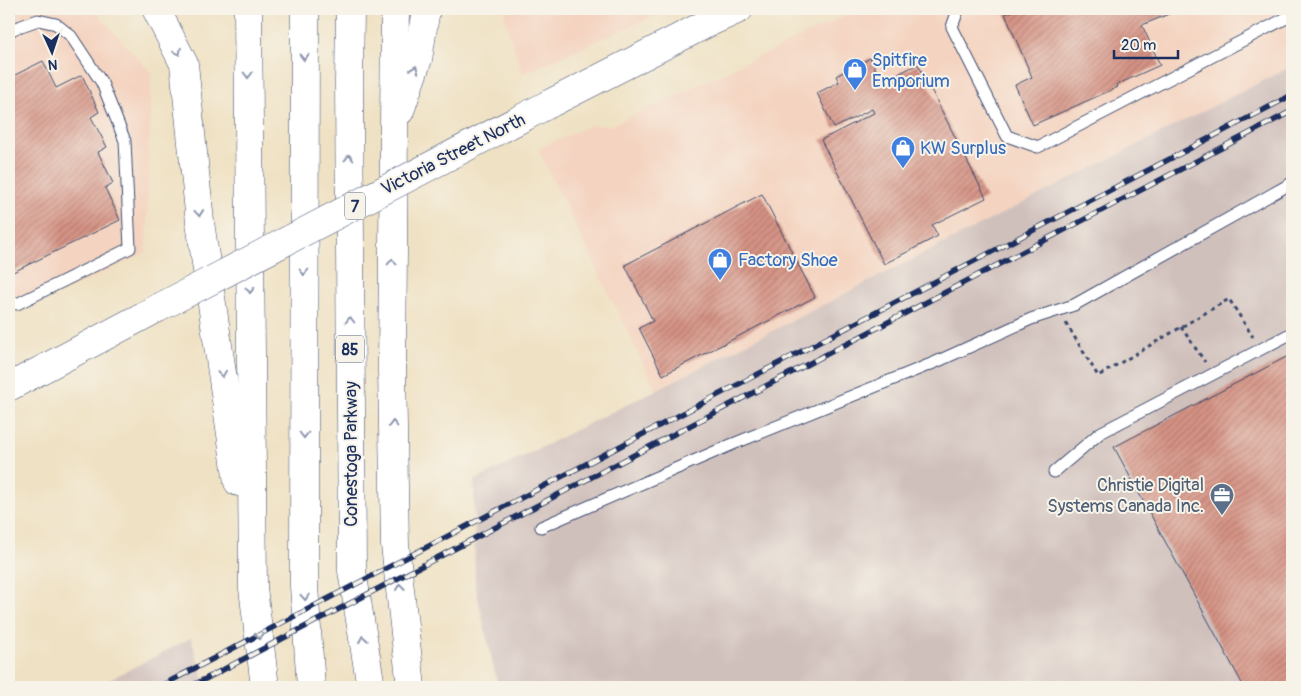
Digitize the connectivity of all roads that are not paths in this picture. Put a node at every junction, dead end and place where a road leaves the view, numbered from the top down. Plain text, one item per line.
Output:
1 (156, 9) edge
2 (248, 9) edge
3 (305, 9) edge
4 (350, 9) edge
5 (394, 9) edge
6 (426, 9) edge
7 (739, 9) edge
8 (960, 9) edge
9 (1292, 15) edge
10 (9, 32) edge
11 (392, 131) junction
12 (1292, 182) edge
13 (9, 300) edge
14 (1292, 333) edge
15 (9, 387) edge
16 (1054, 472) dead end
17 (541, 527) dead end
18 (253, 588) junction
19 (265, 687) edge
20 (311, 687) edge
21 (371, 687) edge
22 (411, 687) edge

1 -> 18 main road
2 -> 18 main road
3 -> 20 main road
21 -> 4 main road, Conestoga Parkway / 85
5 - 11 main road
11 -> 6 main road
7 - 15 main road, Victoria Street North / 7, bridge
8 - 9 lane
10 - 13 lane
22 -> 11 main road
12 - 17 lane
14 - 16 lane
18 -> 19 main road

